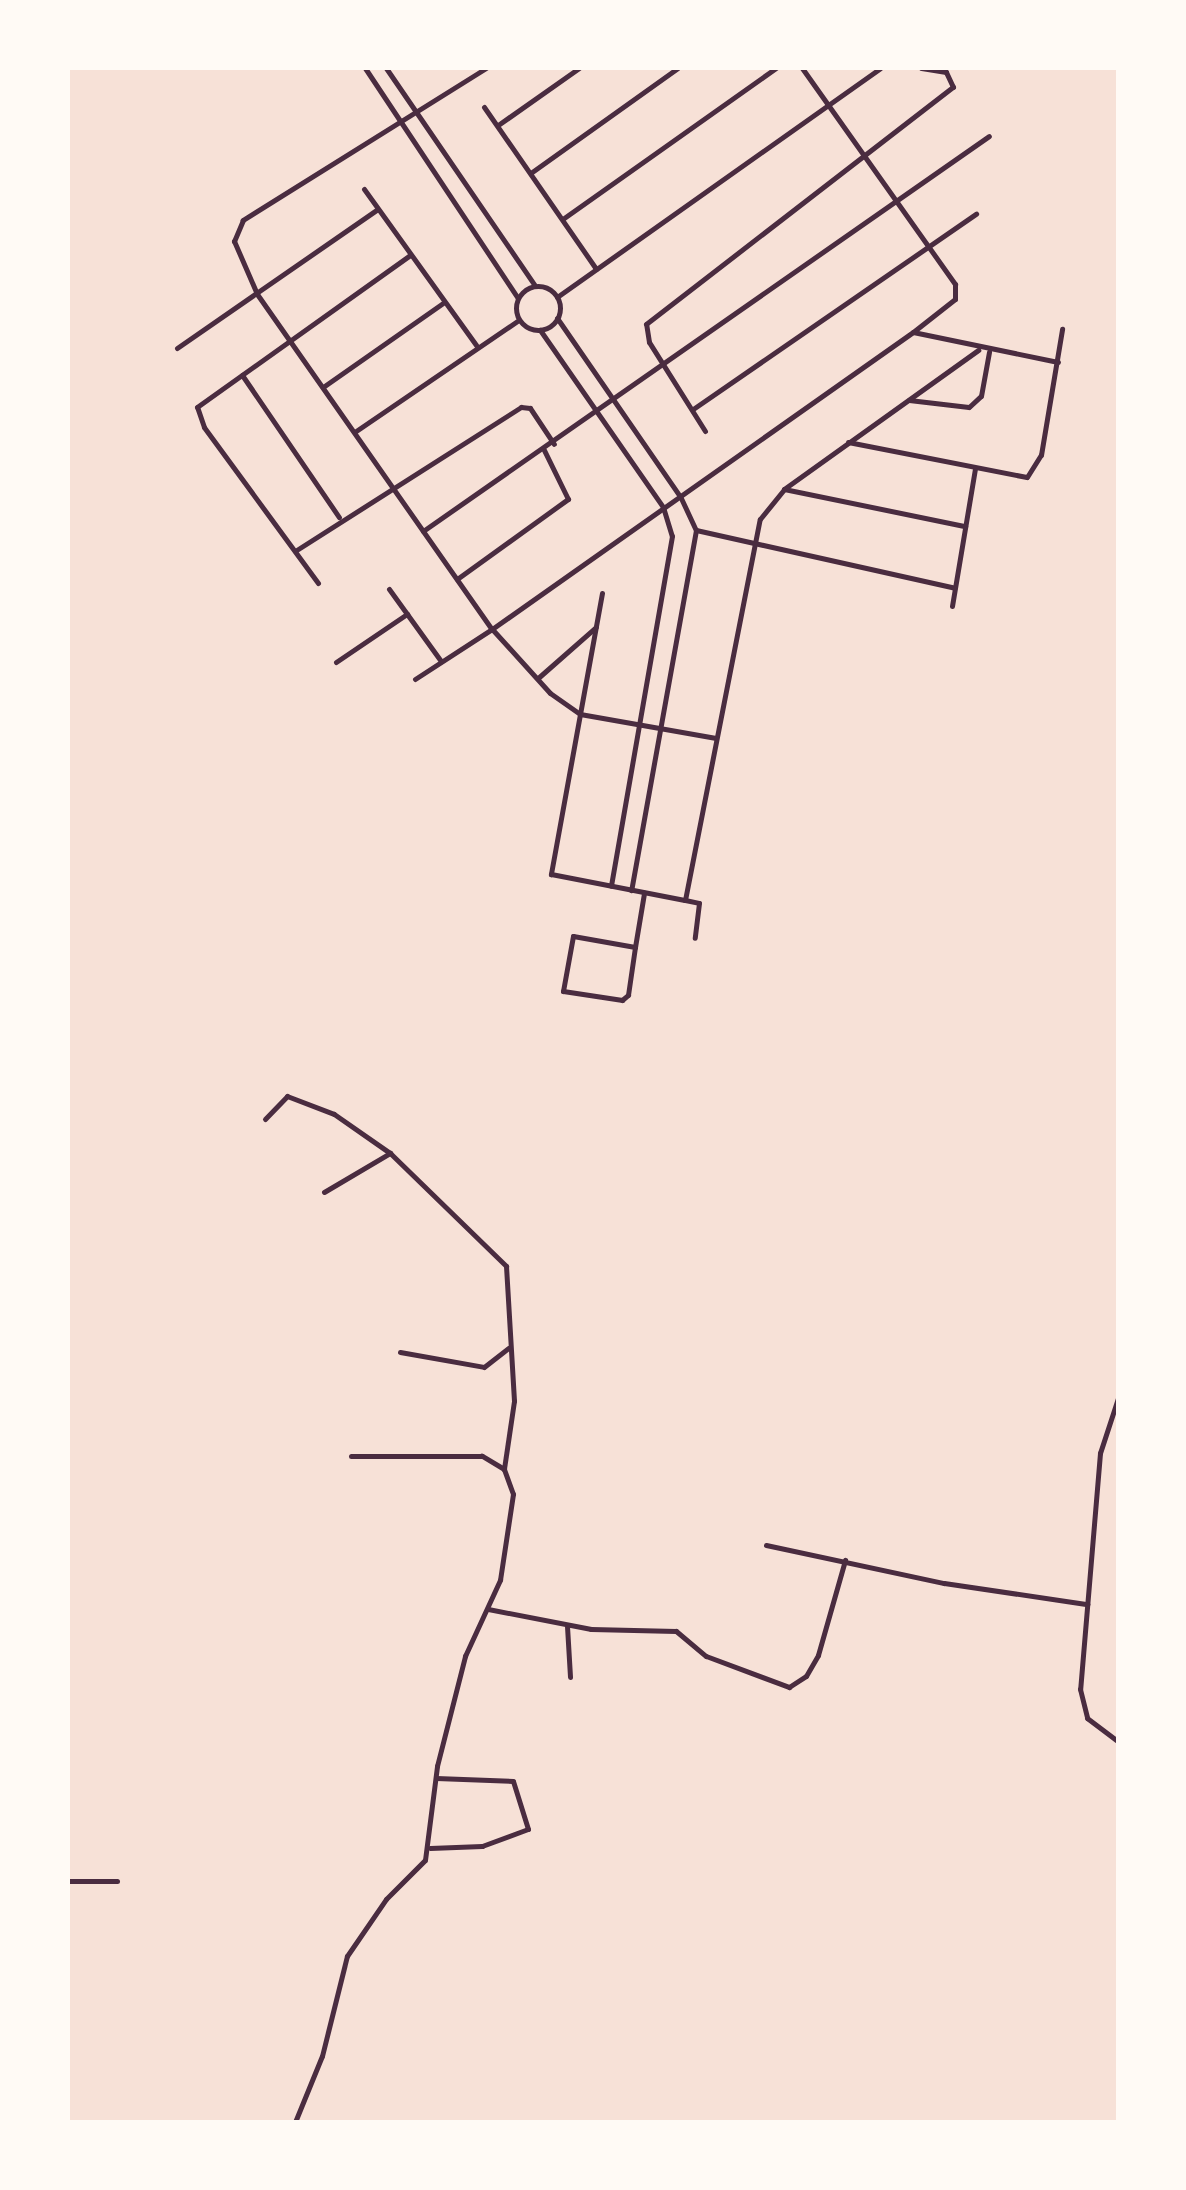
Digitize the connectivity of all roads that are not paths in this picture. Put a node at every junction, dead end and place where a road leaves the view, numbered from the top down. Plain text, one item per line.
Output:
1 (365, 68) edge
2 (386, 68) edge
3 (486, 68) edge
4 (579, 68) edge
5 (678, 68) edge
6 (776, 68) edge
7 (802, 68) edge
8 (880, 68) edge
9 (921, 68) edge
10 (828, 104) junction
11 (484, 107) dead end
12 (416, 112) junction
13 (400, 125) junction
14 (498, 125) junction
15 (989, 136) dead end
16 (866, 157) junction
17 (532, 172) junction
18 (364, 189) dead end
19 (896, 203) junction
20 (378, 210) junction
21 (976, 214) dead end
22 (564, 218) junction
23 (930, 246) junction
24 (410, 255) junction
25 (596, 269) junction
26 (536, 286) junction
27 (257, 294) junction
28 (557, 296) junction
29 (518, 298) junction
30 (443, 303) junction
31 (557, 318) junction
32 (520, 320) junction
33 (1062, 329) dead end
34 (540, 330) junction
35 (912, 332) junction
36 (287, 339) junction
37 (477, 346) junction
38 (177, 348) dead end
39 (978, 350) junction
40 (989, 352) junction
41 (1058, 362) junction
42 (664, 364) junction
43 (242, 375) junction
44 (323, 387) junction
45 (908, 400) junction
46 (612, 402) junction
47 (693, 409) junction
48 (595, 413) junction
49 (705, 430) dead end
50 (356, 431) junction
51 (848, 442) junction
52 (554, 444) junction
53 (544, 450) junction
54 (975, 468) junction
55 (393, 484) junction
56 (784, 489) junction
57 (680, 496) junction
58 (663, 506) junction
59 (339, 517) junction
60 (965, 526) junction
61 (696, 530) junction
62 (423, 531) junction
63 (752, 543) junction
64 (295, 551) junction
65 (457, 579) junction
66 (318, 583) dead end
67 (955, 588) junction
68 (389, 589) dead end
69 (602, 593) dead end
70 (952, 606) dead end
71 (407, 614) junction
72 (596, 627) junction
73 (492, 628) junction
74 (442, 661) junction
75 (336, 662) dead end
76 (415, 678) dead end
77 (538, 678) junction
78 (580, 714) junction
79 (640, 723) junction
80 (661, 728) junction
81 (716, 738) junction
82 (610, 886) junction
83 (631, 890) junction
84 (644, 893) junction
85 (684, 900) junction
86 (695, 938) dead end
87 (636, 947) junction
88 (265, 1119) dead end
89 (390, 1153) junction
90 (324, 1192) dead end
91 (508, 1348) junction
92 (400, 1352) dead end
93 (1118, 1398) edge
94 (351, 1456) dead end
95 (504, 1469) junction
96 (766, 1545) dead end
97 (845, 1560) junction
98 (1087, 1604) junction
99 (488, 1609) junction
100 (567, 1626) junction
101 (570, 1677) dead end
102 (1118, 1741) edge
103 (436, 1778) junction
104 (429, 1848) junction
105 (68, 1881) edge
106 (117, 1881) dead end
107 (295, 2122) edge

1 - 13 street
2 - 12 street
3 - 12 street
4 - 14 street
5 - 17 street
6 - 22 street
7 - 10 street
8 - 10 street
9 - 16 street
10 - 16 street
10 - 25 street
11 - 14 street
12 - 13 street
12 - 26 street
13 - 27 street
13 - 29 street
14 - 17 street
15 - 19 street
16 - 19 street
16 - 42 street
17 - 22 street
18 - 20 street
19 - 23 street
19 - 42 street
20 - 24 street
20 - 27 street
21 - 23 street
22 - 25 street
23 - 35 street
23 - 47 street
24 - 30 street
24 - 36 street
25 - 28 street
26 - 28 street
26 - 29 street
27 - 36 street
27 - 38 street
28 - 31 street
29 - 32 street
30 - 37 street
30 - 44 street
31 - 34 street
31 - 46 street
32 - 34 street
32 - 37 street
33 - 41 street
34 - 48 street
35 - 39 street
35 - 57 street
36 - 43 street
36 - 44 street
37 - 50 street
39 - 40 street
39 - 45 street
40 - 41 street
40 - 45 street
41 - 54 street
42 - 46 street
42 - 47 street
43 - 59 street
43 - 64 street
44 - 50 street
45 - 51 street
46 - 48 street
46 - 57 street
47 - 49 street
48 - 52 street
48 - 58 street
50 - 55 street
51 - 54 street
51 - 56 street
52 - 53 street
52 - 55 street
53 - 62 street
53 - 65 street
54 - 60 street
55 - 59 street
55 - 62 street
56 - 60 street
56 - 63 street
57 - 58 street
57 - 61 street
58 - 73 street
58 - 79 street
59 - 64 street
60 - 67 street
61 - 63 street
61 - 80 street
62 - 65 street
63 - 67 street
63 - 81 street
64 - 66 street
65 - 73 street
67 - 70 street
68 - 71 street
69 - 72 street
71 - 74 street
71 - 75 street
72 - 77 street
72 - 78 street
73 - 74 street
73 - 77 street
74 - 76 street
77 - 78 street
78 - 79 street
78 - 82 street
79 - 80 street
79 - 82 street
80 - 81 street
80 - 83 street
81 - 85 street
82 - 83 street
83 - 84 street
84 - 85 street
84 - 87 street
85 - 86 street
87 - 87 street
88 - 89 street
89 - 90 street
89 - 91 street
91 - 92 street
91 - 95 street
93 - 98 street
94 - 95 street
95 - 99 street
96 - 97 street
97 - 98 street
97 - 100 street
98 - 102 street
99 - 100 street
99 - 103 street
100 - 101 street
103 - 104 street
103 - 104 street
104 - 107 street
105 - 106 street

